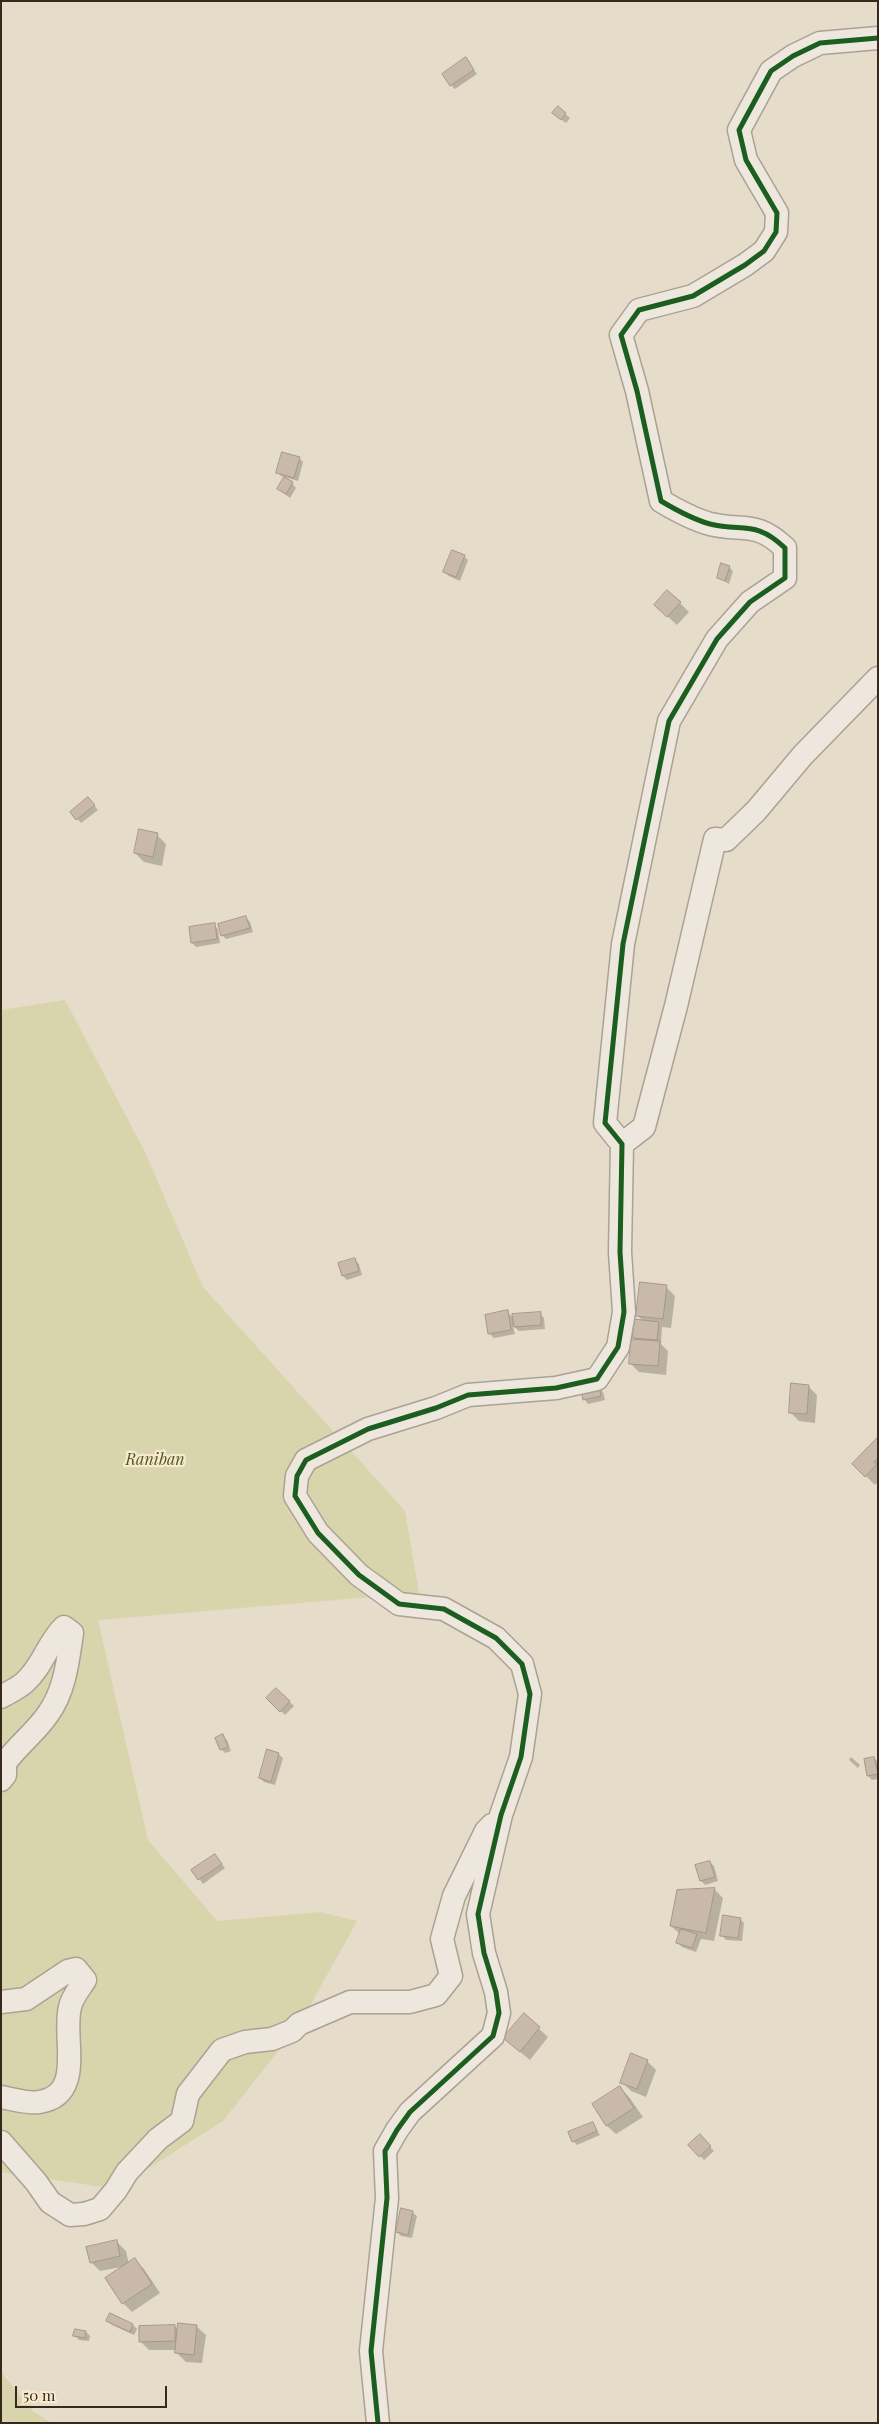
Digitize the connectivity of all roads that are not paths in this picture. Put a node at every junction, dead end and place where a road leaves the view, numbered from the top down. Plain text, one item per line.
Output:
1 (878, 38) edge
2 (878, 678) edge
3 (622, 1144) junction
4 (1, 1697) edge
5 (1, 1780) edge
6 (501, 1815) junction
7 (1, 2002) edge
8 (1, 2097) edge
9 (1, 2142) edge
10 (378, 2423) edge

1 - 3 street
2 - 3 street
3 - 6 street
4 - 5 street
6 - 9 street
6 - 10 street
7 - 8 street

